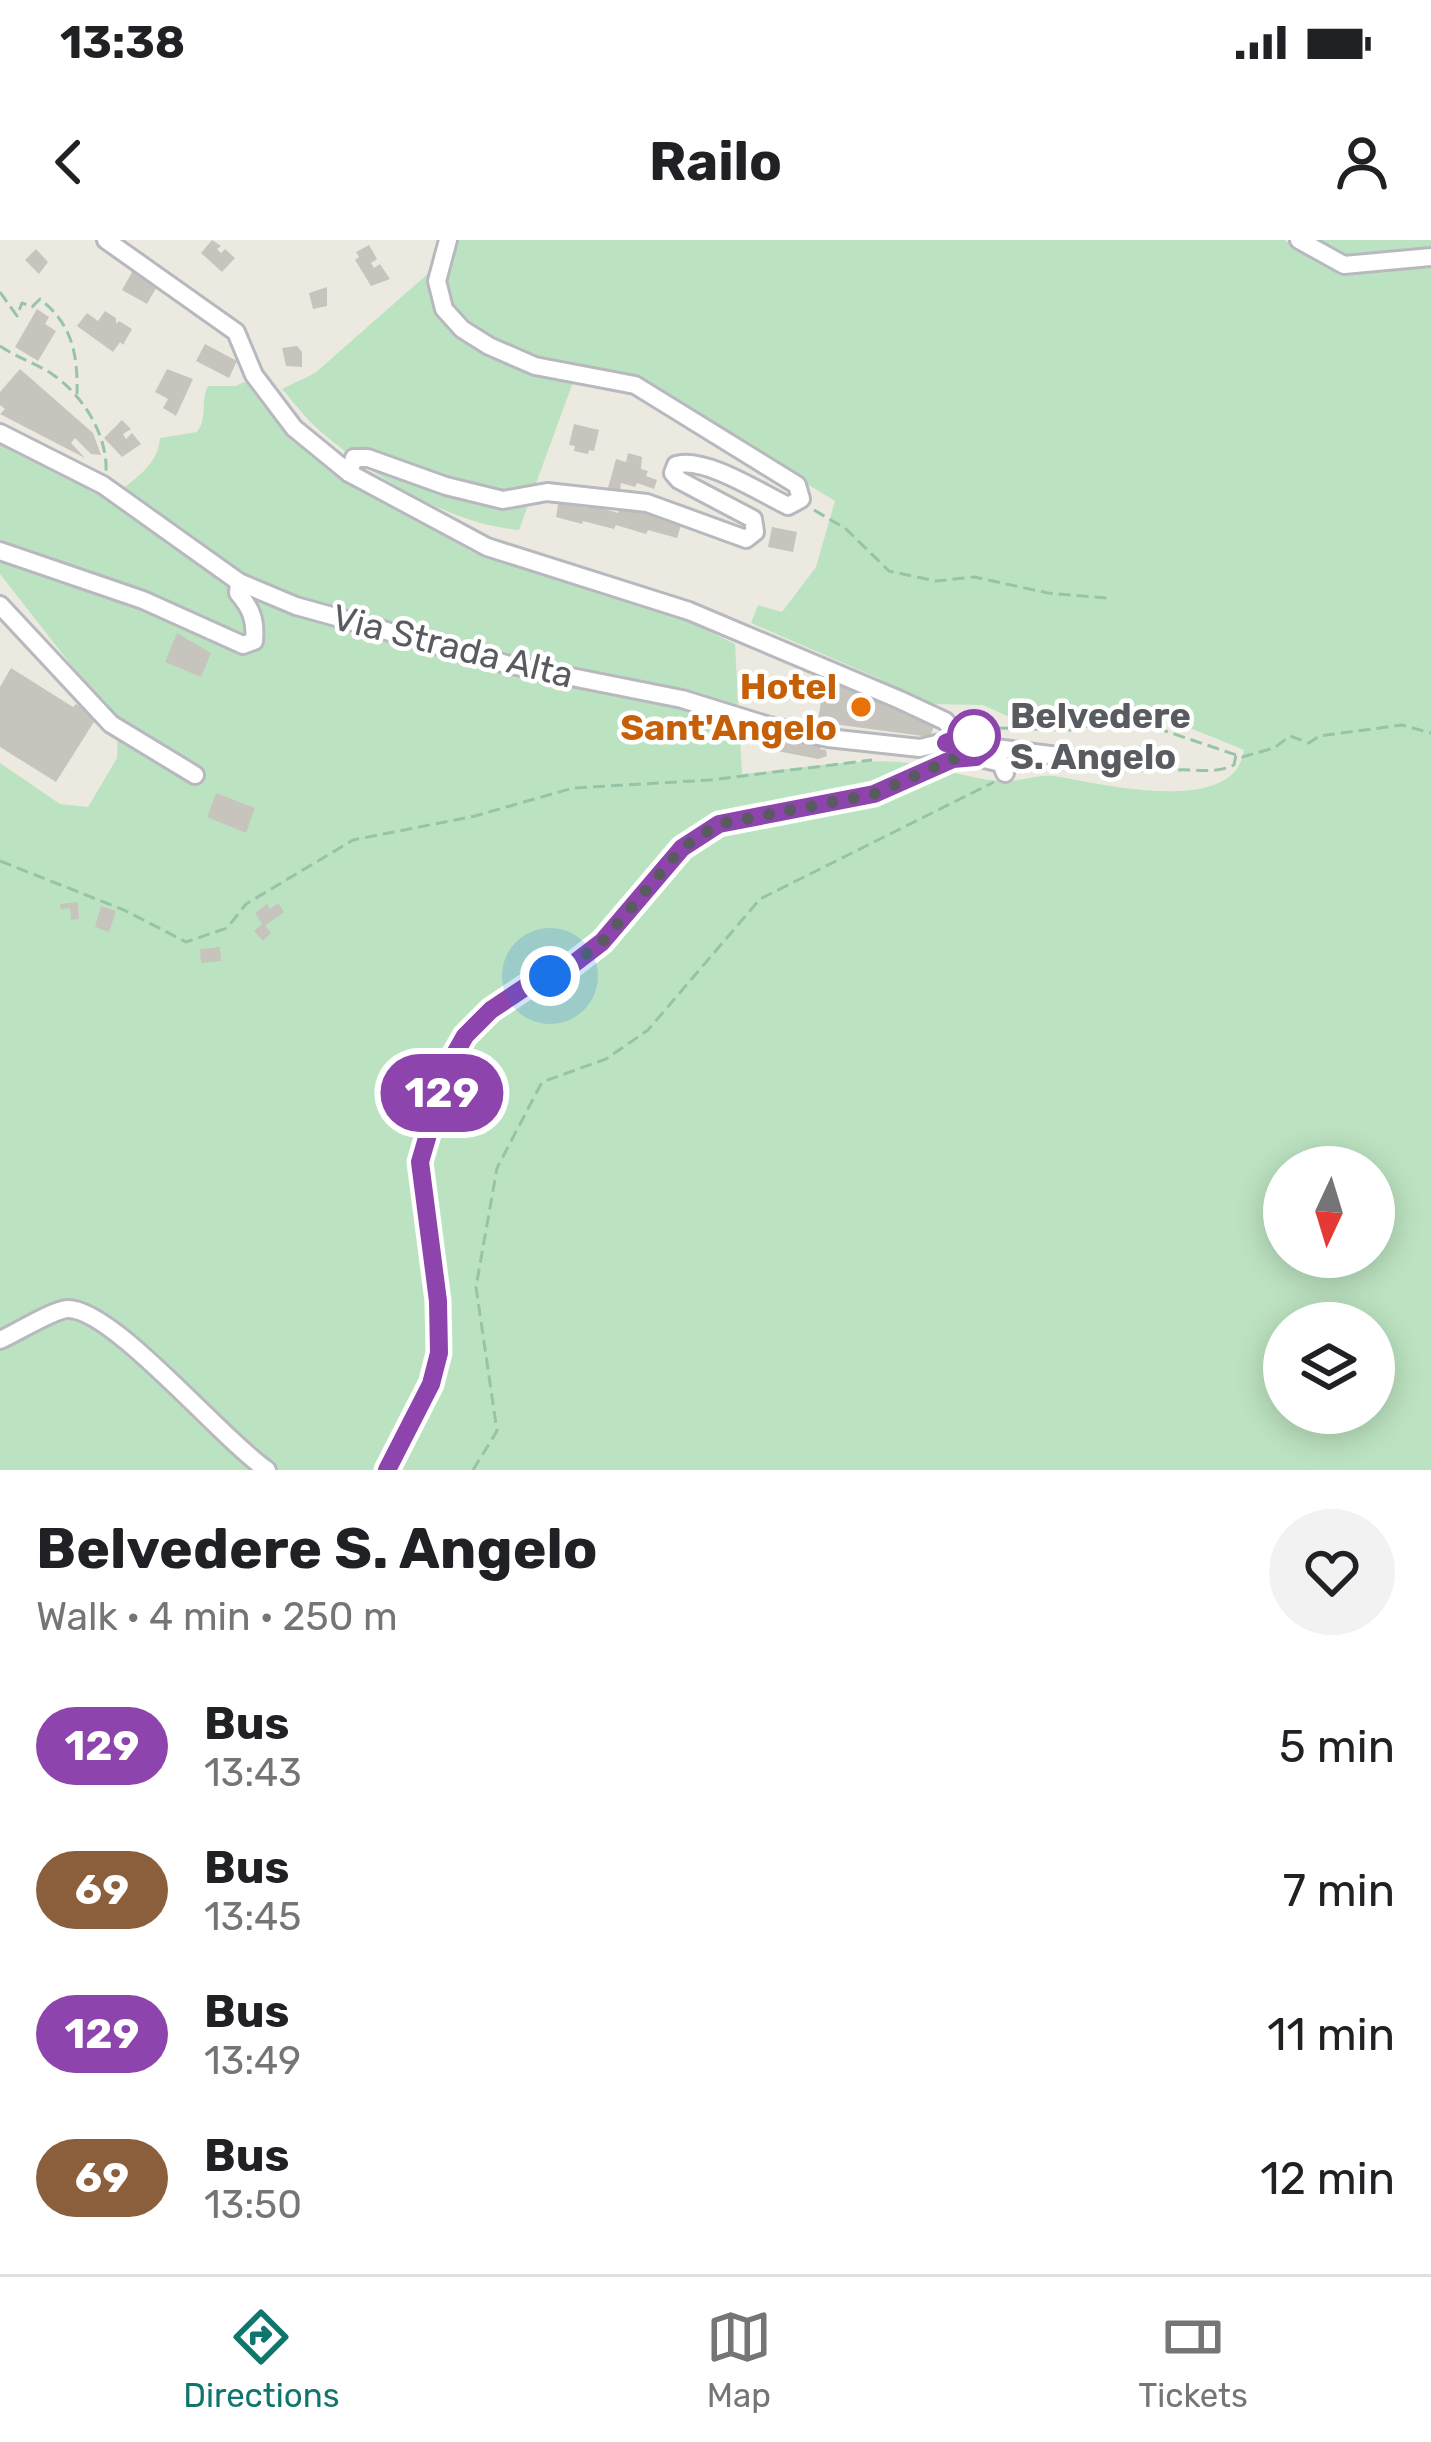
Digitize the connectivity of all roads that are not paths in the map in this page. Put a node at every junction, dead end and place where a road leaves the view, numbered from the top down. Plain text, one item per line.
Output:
1 (106, 240) edge
2 (448, 240) edge
3 (1299, 240) edge
4 (1431, 257) edge
5 (0, 433) edge
6 (349, 473) junction
7 (0, 550) edge
8 (239, 582) junction
9 (0, 605) edge
10 (950, 742) junction
11 (981, 747) junction
12 (1058, 757) road end
13 (1005, 773) road end
14 (195, 775) dead end
15 (0, 1340) edge
16 (267, 1470) edge
17 (387, 1470) edge

1 - 6 street
2 - 6 street
3 - 4 street
5 - 8 street, Via Strada Alta
6 - 10 street
7 - 8 street
8 - 10 street, Via Strada Alta
9 - 14 street
10 - 11 street, Via Strada Alta
11 - 12 street
11 - 13 street
11 - 17 street
15 - 16 street

